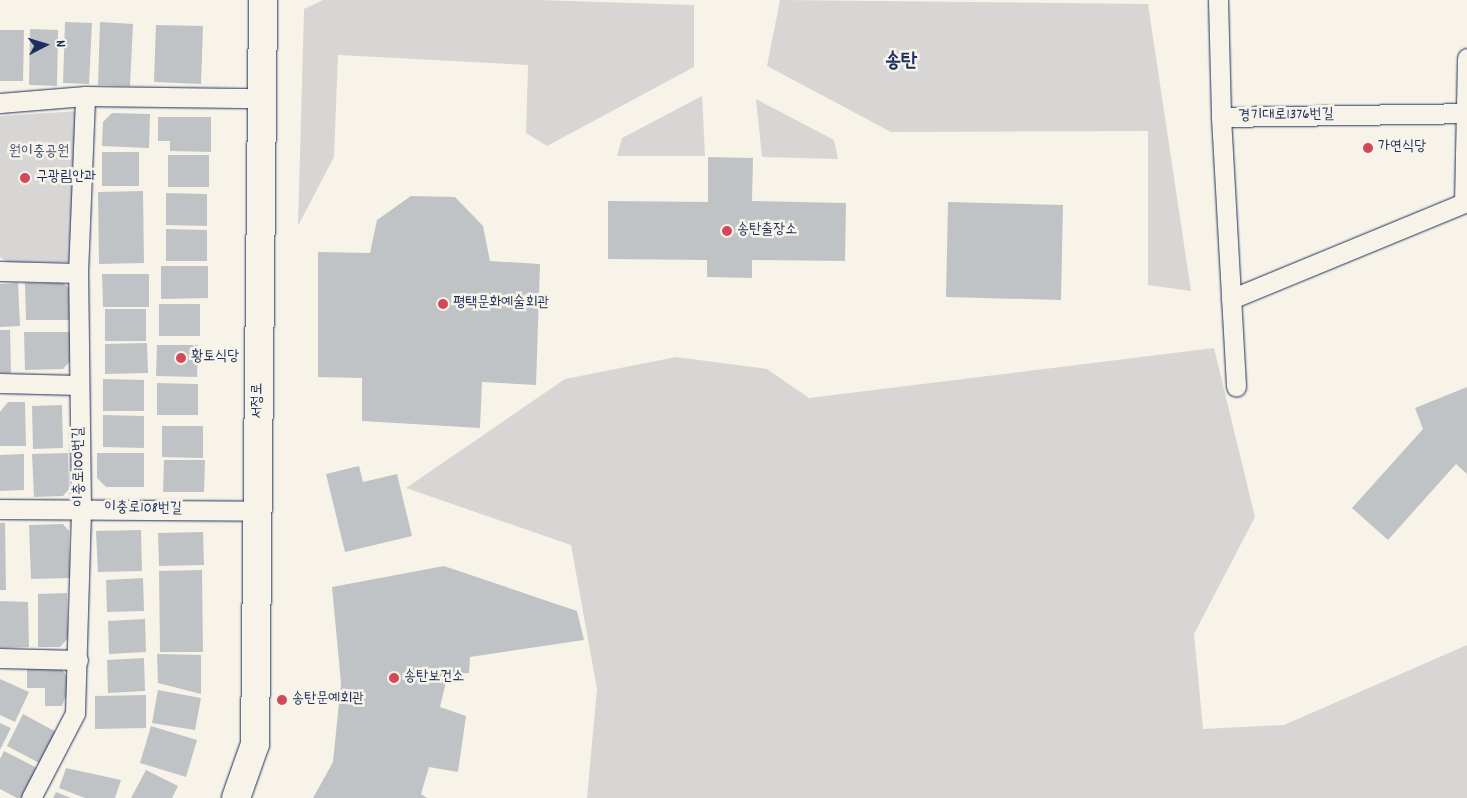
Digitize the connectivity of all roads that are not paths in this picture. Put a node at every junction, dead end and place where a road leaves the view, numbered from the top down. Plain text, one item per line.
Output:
1 (263, 0) edge
2 (1218, 0) edge
3 (1467, 58) edge
4 (85, 96) junction
5 (261, 98) junction
6 (0, 103) edge
7 (1466, 113) edge
8 (1221, 117) junction
9 (0, 270) edge
10 (78, 273) junction
11 (1231, 299) junction
12 (0, 383) edge
13 (79, 385) junction
14 (1236, 387) dead end
15 (0, 509) edge
16 (81, 509) junction
17 (256, 511) junction
18 (0, 658) edge
19 (78, 660) junction
20 (31, 798) edge
21 (236, 798) edge

1 - 5 street, 서정로
2 - 8 street, 경기대로1376번길
3 - 7 street
4 - 5 street
4 - 6 street
4 - 10 street, 이충로100번길
5 - 17 street, 서정로
7 - 8 street, 경기대로1376번길
7 - 11 street
8 - 11 street
9 - 10 street
10 - 13 street, 이충로100번길
11 - 14 street
12 - 13 street
13 - 16 street, 이충로100번길
15 - 16 street, 이충로108번길
16 - 17 street, 이충로108번길
16 - 19 street, 이충로100번길
17 - 21 street, 서정로
18 - 19 street
19 - 20 street, 이충로100번길

